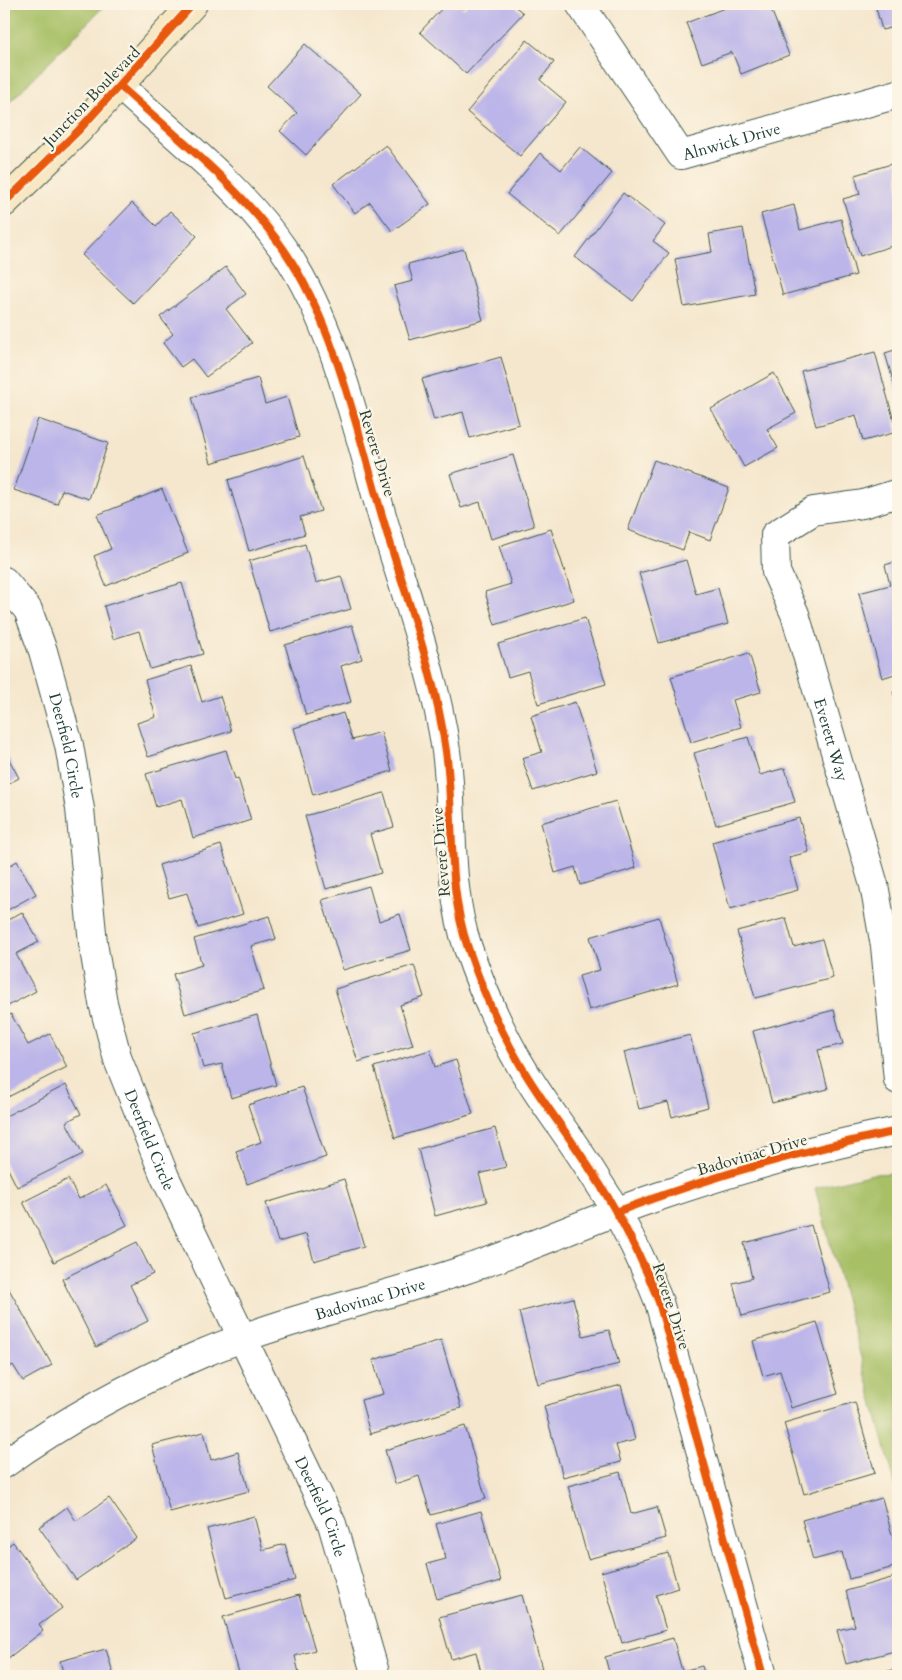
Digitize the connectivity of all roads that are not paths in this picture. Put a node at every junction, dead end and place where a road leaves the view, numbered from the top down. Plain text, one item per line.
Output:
1 (193, 4) edge
2 (580, 4) edge
3 (120, 86) junction
4 (898, 94) edge
5 (4, 204) edge
6 (898, 493) edge
7 (4, 581) edge
8 (898, 1080) edge
9 (898, 1131) edge
10 (616, 1212) junction
11 (244, 1339) junction
12 (4, 1464) edge
13 (376, 1676) edge
14 (763, 1676) edge

1 - 3 main road, Junction Boulevard
2 - 4 street, Alnwick Drive
3 - 5 main road, Junction Boulevard
3 - 10 street, Revere Drive
6 - 8 street, Everett Way
7 - 11 street, Deerfield Circle
9 - 10 street, Badovinac Drive
10 - 11 street, Badovinac Drive
10 - 14 street, Revere Drive
11 - 12 street, Badovinac Drive
11 - 13 street, Deerfield Circle

